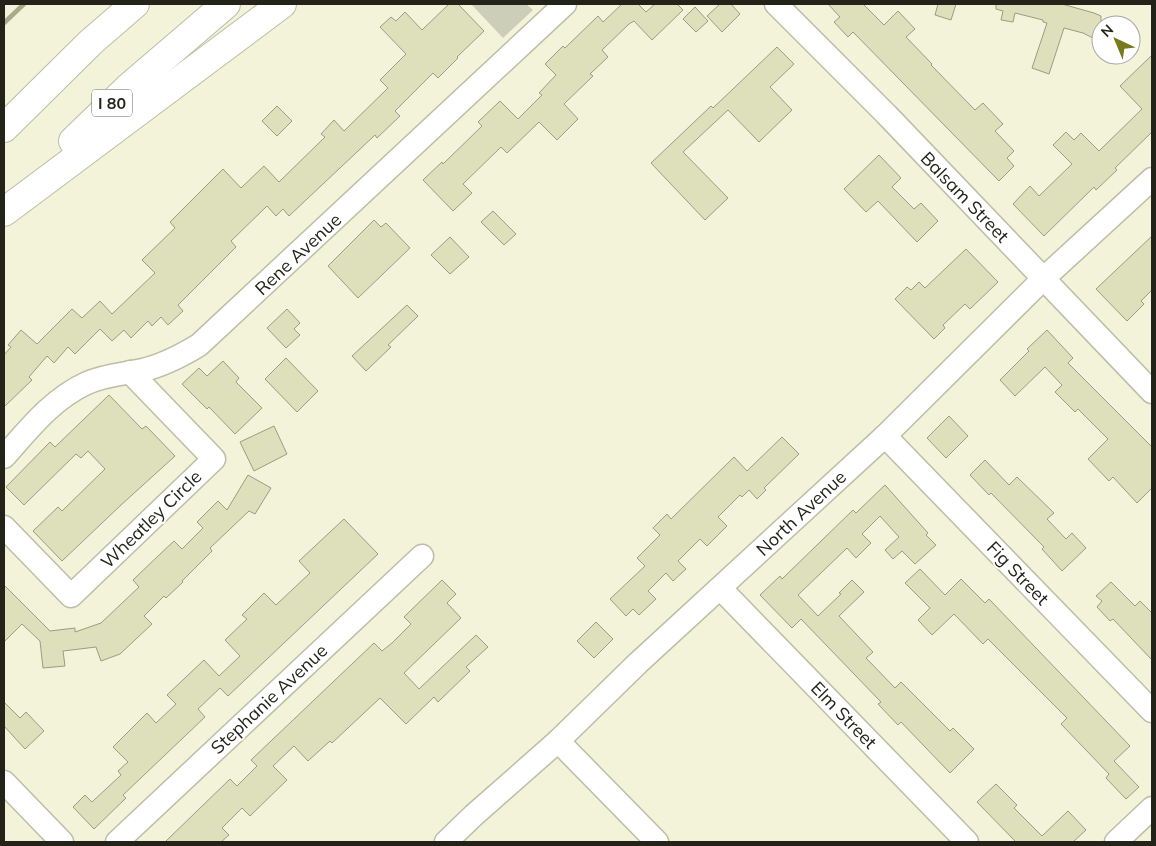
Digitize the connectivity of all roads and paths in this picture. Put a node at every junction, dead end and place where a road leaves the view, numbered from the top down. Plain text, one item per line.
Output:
1 (112, 4) edge
2 (136, 4) edge
3 (226, 4) edge
4 (282, 4) edge
5 (565, 4) edge
6 (776, 4) edge
7 (91, 42) junction
8 (4, 128) edge
9 (1152, 179) edge
10 (4, 210) edge
11 (1043, 279) junction
12 (130, 372) junction
13 (1152, 392) edge
14 (885, 436) junction
15 (4, 457) edge
16 (4, 527) edge
17 (422, 556) dead end
18 (720, 588) junction
19 (1152, 711) edge
20 (558, 741) junction
21 (4, 782) edge
22 (1152, 808) edge
23 (62, 842) edge
24 (117, 842) edge
25 (446, 842) edge
26 (657, 842) edge
27 (967, 842) edge
28 (1116, 842) edge

1 - 7 highway
2 - 7 highway
3 - 10 highway, I 80
4 - 10 highway
5 - 12 street, Rene Avenue
6 - 11 street, Balsam Street
7 - 8 highway
9 - 11 street, North Avenue
11 - 13 street, Balsam Street
11 - 14 street, North Avenue
12 - 15 street, Rene Avenue
12 - 16 street, Wheatley Circle
14 - 18 street, North Avenue
14 - 19 street, Fig Street
17 - 24 street, Stephanie Avenue
18 - 20 street, North Avenue
18 - 27 street, Elm Street
20 - 25 street, North Avenue
20 - 26 street
21 - 23 street
22 - 28 street

